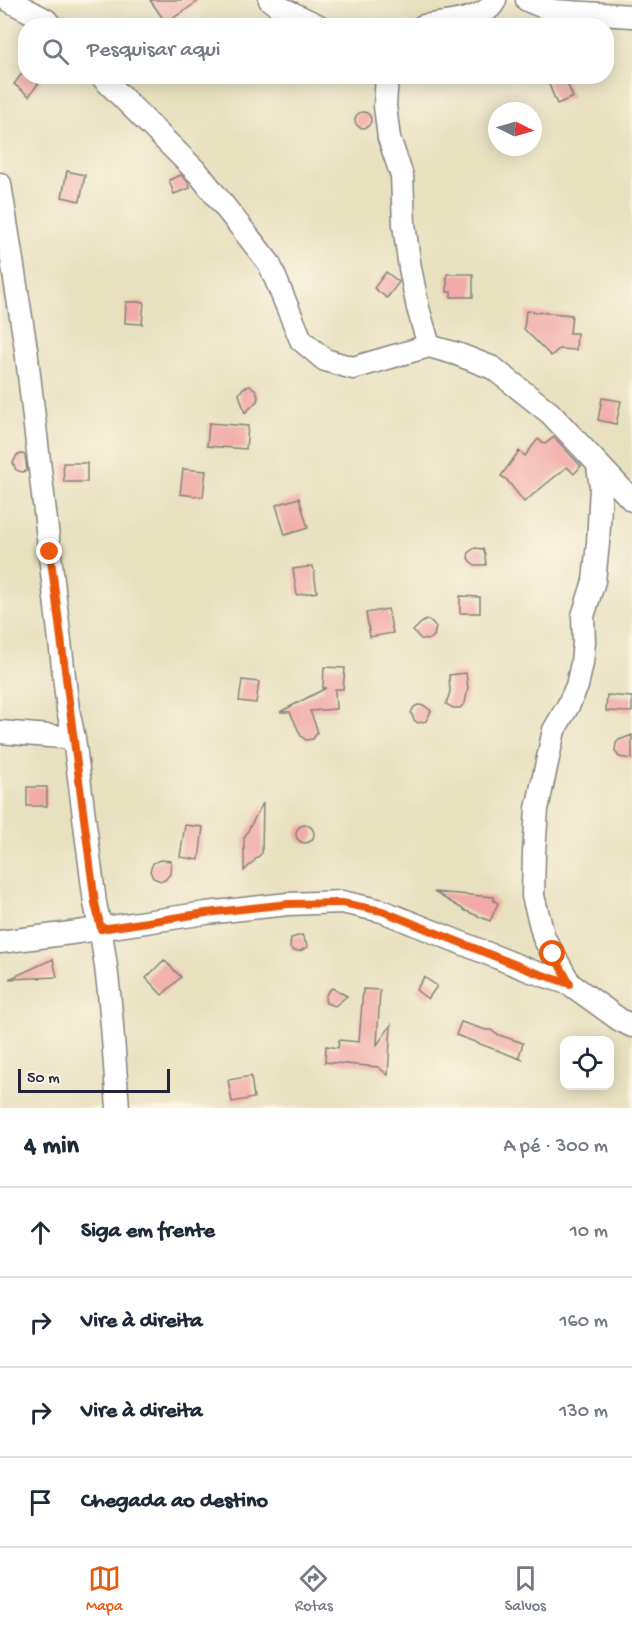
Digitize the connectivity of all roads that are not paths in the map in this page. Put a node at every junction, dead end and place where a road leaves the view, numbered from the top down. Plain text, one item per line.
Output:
1 (8, 0) edge
2 (270, 0) edge
3 (495, 0) edge
4 (527, 0) edge
5 (632, 16) edge
6 (42, 18) edge
7 (302, 18) edge
8 (469, 18) edge
9 (109, 84) edge
10 (386, 84) edge
11 (0, 184) edge
12 (429, 346) junction
13 (598, 466) junction
14 (632, 500) edge
15 (0, 732) edge
16 (74, 738) junction
17 (101, 929) junction
18 (0, 942) edge
19 (570, 984) junction
20 (632, 1026) edge
21 (118, 1108) edge

1 - 6 street
2 - 7 street
3 - 8 street
4 - 5 street
9 - 12 street
10 - 12 street
11 - 16 street
12 - 13 street
13 - 14 street
13 - 19 street
15 - 16 street
16 - 17 street
17 - 18 street
17 - 19 street
17 - 21 street
19 - 20 street

